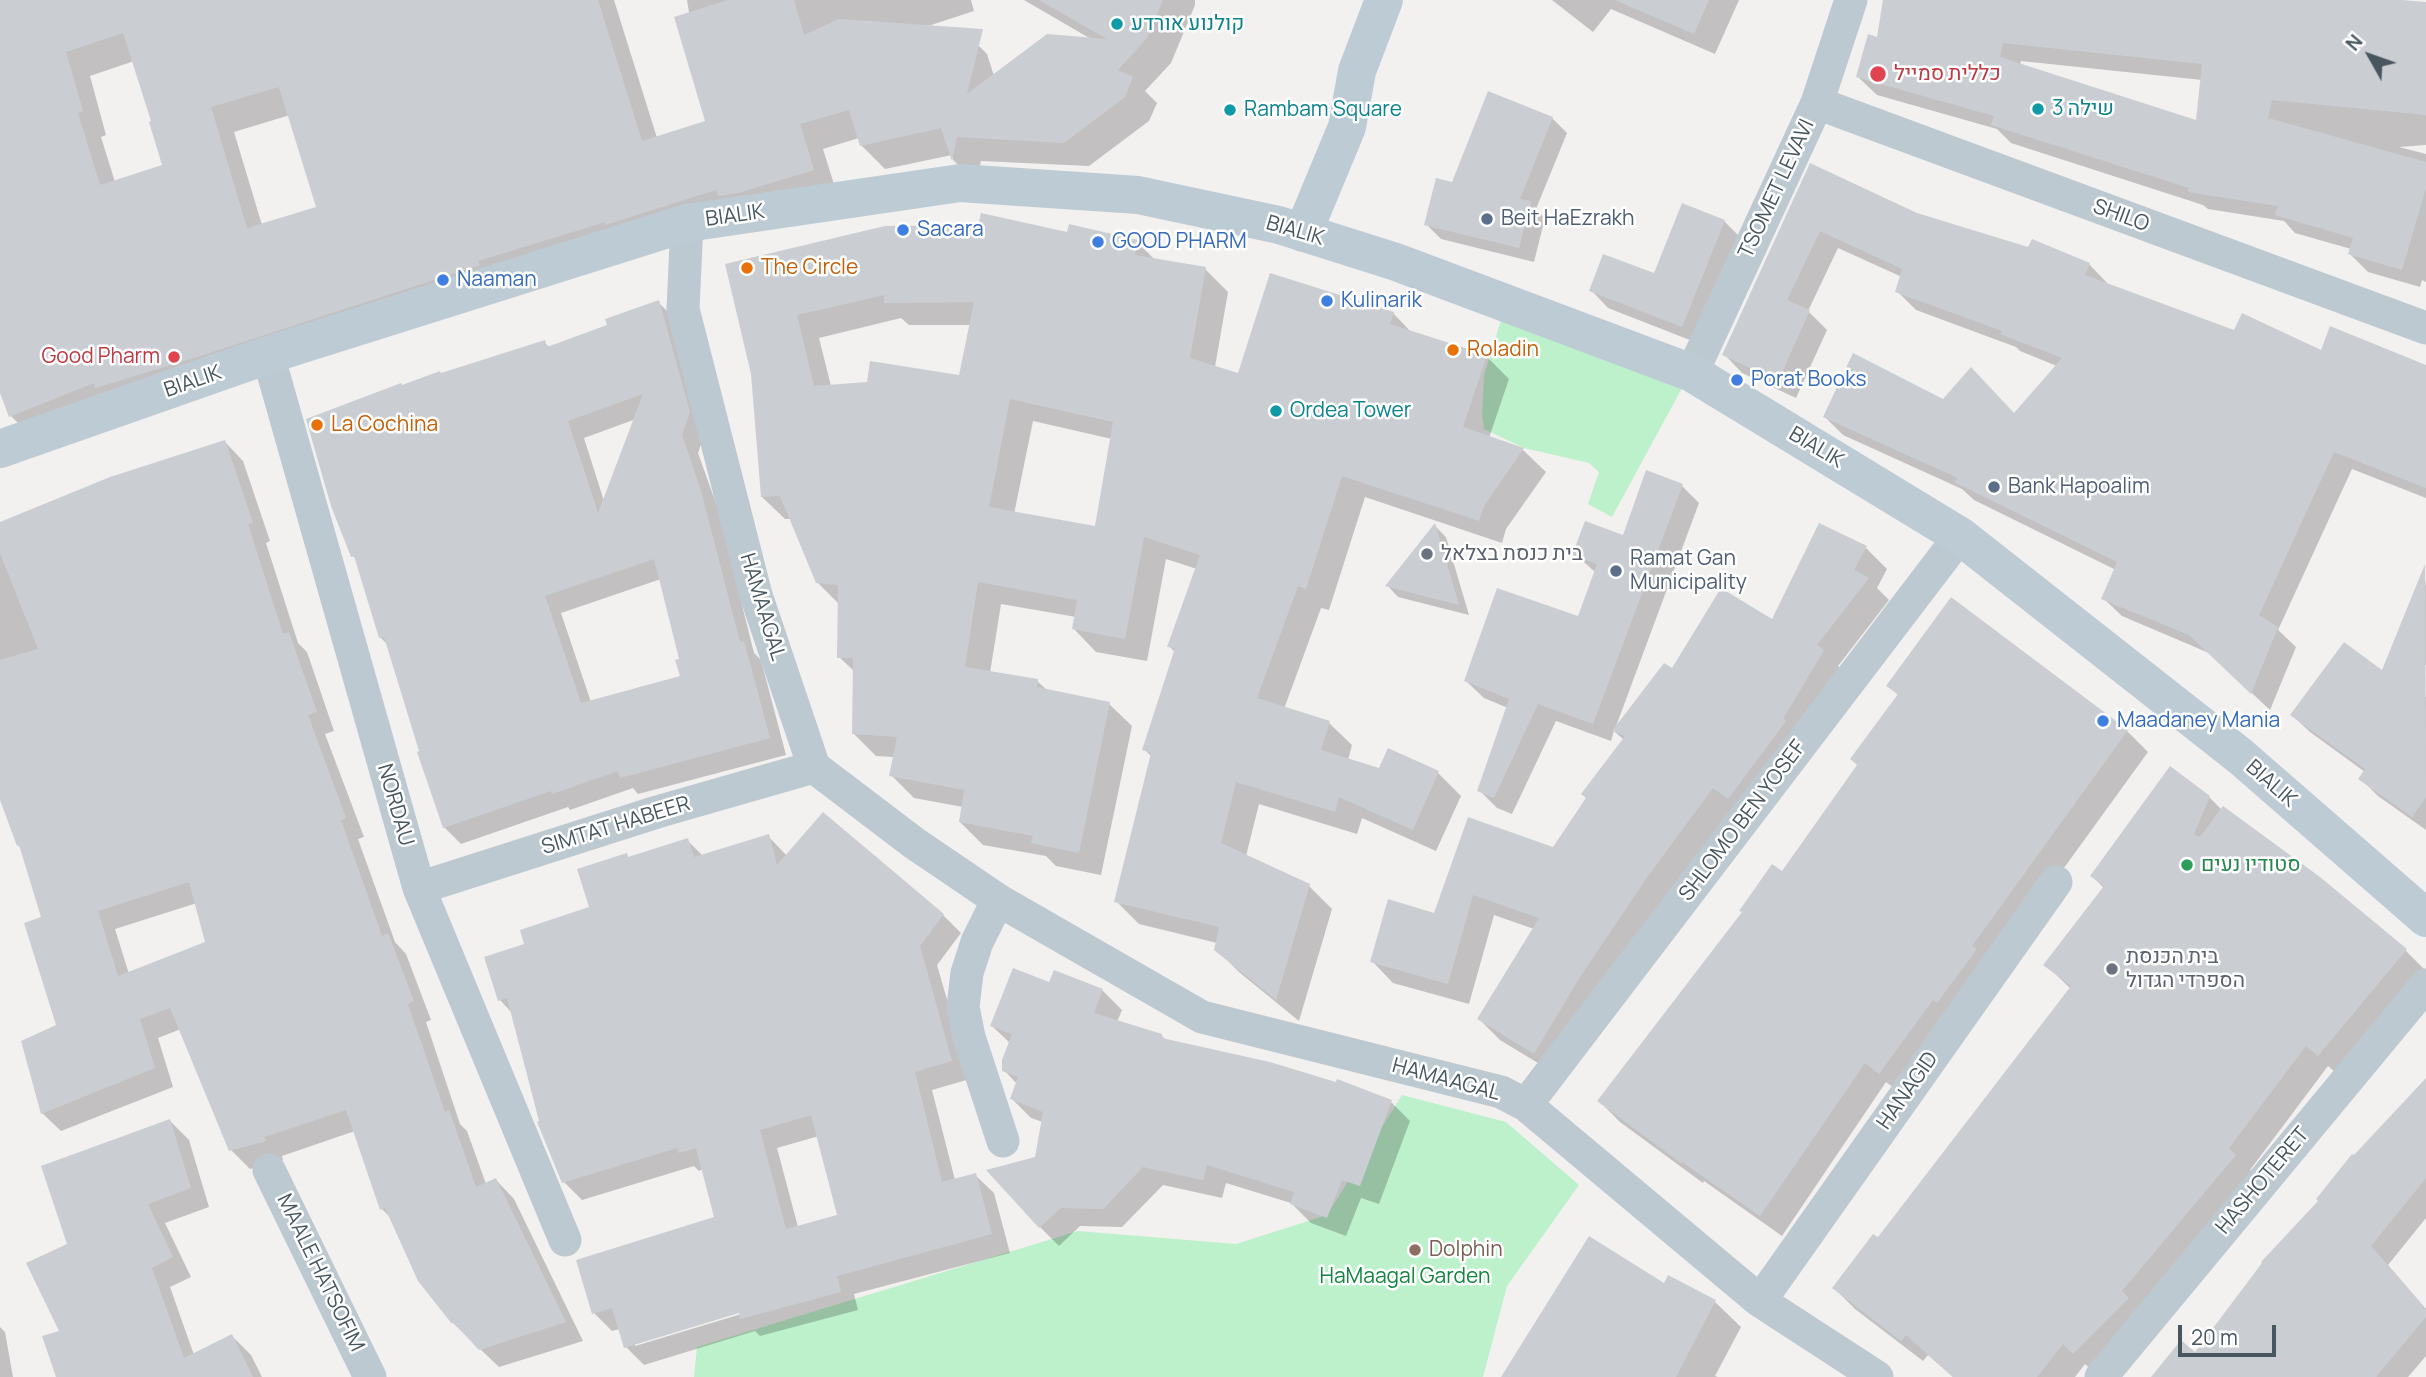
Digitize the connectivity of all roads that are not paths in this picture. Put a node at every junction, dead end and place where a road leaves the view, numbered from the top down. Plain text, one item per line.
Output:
1 (1384, 0) edge
2 (1851, 0) edge
3 (1817, 103) junction
4 (687, 223) junction
5 (1291, 229) junction
6 (2426, 328) edge
7 (268, 355) junction
8 (1692, 373) junction
9 (0, 449) edge
10 (1959, 536) junction
11 (814, 767) junction
12 (2056, 882) dead end
13 (419, 888) junction
14 (998, 900) junction
15 (2426, 918) edge
16 (2426, 985) edge
17 (1526, 1105) junction
18 (1003, 1141) dead end
19 (269, 1170) dead end
20 (565, 1240) dead end
21 (1760, 1301) junction
22 (370, 1377) edge
23 (1877, 1377) edge
24 (2101, 1377) edge

1 - 5 street
2 - 3 street, TSOMET LEVAVI
3 - 6 street, SHILO
3 - 8 street, TSOMET LEVAVI
4 - 5 street, BIALIK
4 - 7 street, BIALIK
4 - 11 street, HAMAAGAL
5 - 8 street, BIALIK
7 - 9 street, BIALIK
7 - 13 street, NORDAU
8 - 10 street, BIALIK
10 - 15 street, BIALIK
10 - 17 street, SHLOMO BEN YOSEF
11 - 13 street, SIMTAT HABEER
11 - 14 street, HAMAAGAL
12 - 21 street, HANAGID
13 - 20 street, NORDAU
14 - 17 street, HAMAAGAL
14 - 18 street
16 - 24 street, HASHOTERET
17 - 21 street, HAMAAGAL
19 - 22 street, MAALE HATSOFIM
21 - 23 street, HAMAAGAL

